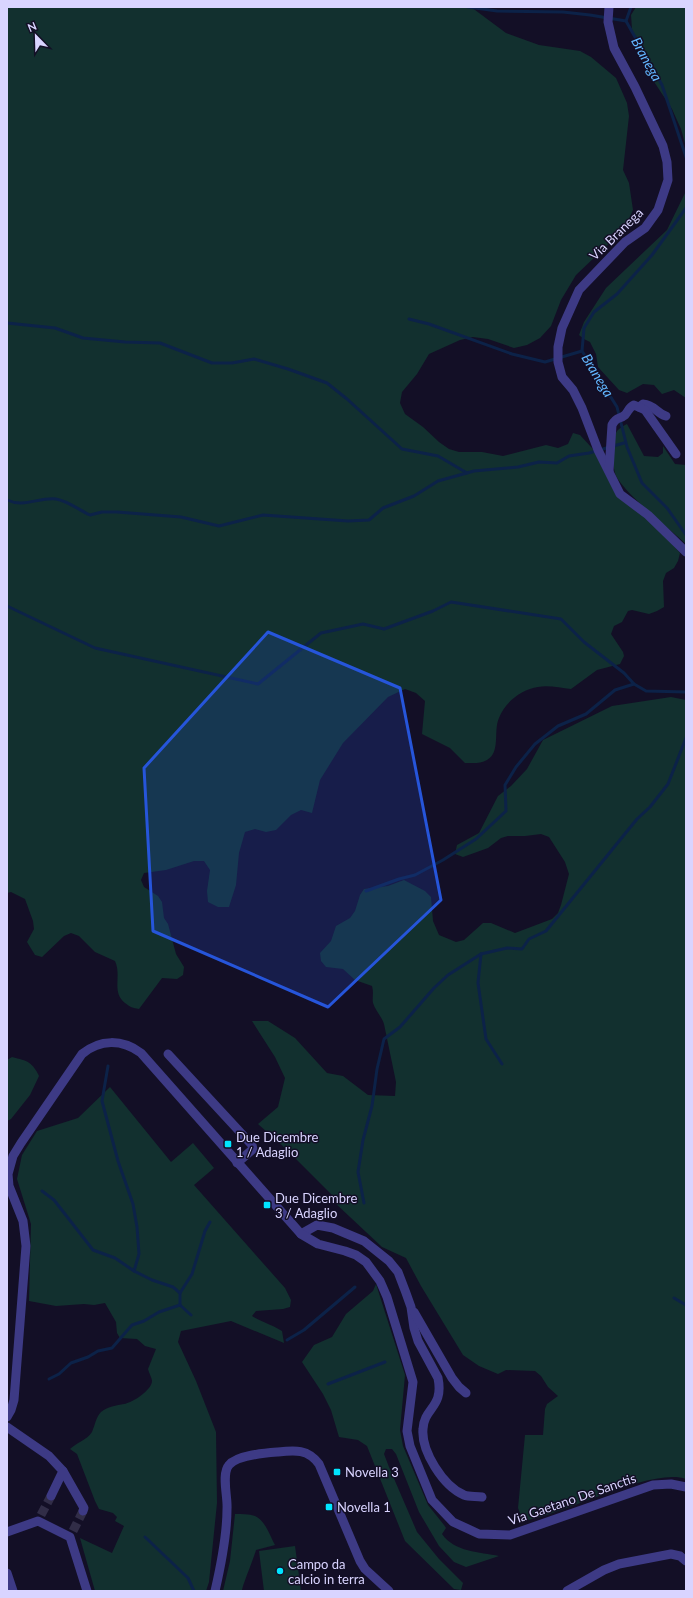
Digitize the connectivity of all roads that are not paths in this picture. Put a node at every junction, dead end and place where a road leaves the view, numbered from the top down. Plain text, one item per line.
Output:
1 (609, 7) edge
2 (639, 407) junction
3 (666, 416) dead end
4 (676, 454) dead end
5 (609, 472) junction
6 (686, 552) edge
7 (168, 1054) dead end
8 (237, 1162) junction
9 (301, 1234) junction
10 (411, 1307) junction
11 (466, 1393) dead end
12 (7, 1417) edge
13 (7, 1427) edge
14 (63, 1471) junction
15 (686, 1487) edge
16 (51, 1496) tunnel mouth
17 (482, 1497) dead end
18 (83, 1511) dead end
19 (7, 1532) edge
20 (686, 1562) edge
21 (7, 1573) edge
22 (14, 1591) edge
23 (87, 1591) edge
24 (215, 1591) edge
25 (389, 1591) edge
26 (567, 1591) edge

1 - 5 street, Via Branega
2 - 3 street
2 - 4 street
2 - 5 street
5 - 6 street, Via Branega
7 - 8 street
8 - 9 street
8 - 12 street
9 - 10 street
9 - 15 street, Via Gaetano De Sanctis
10 - 11 street
10 - 17 street
13 - 14 street
14 - 16 street
14 - 18 street
19 - 23 street
20 - 26 street
21 - 22 street
24 - 25 street

